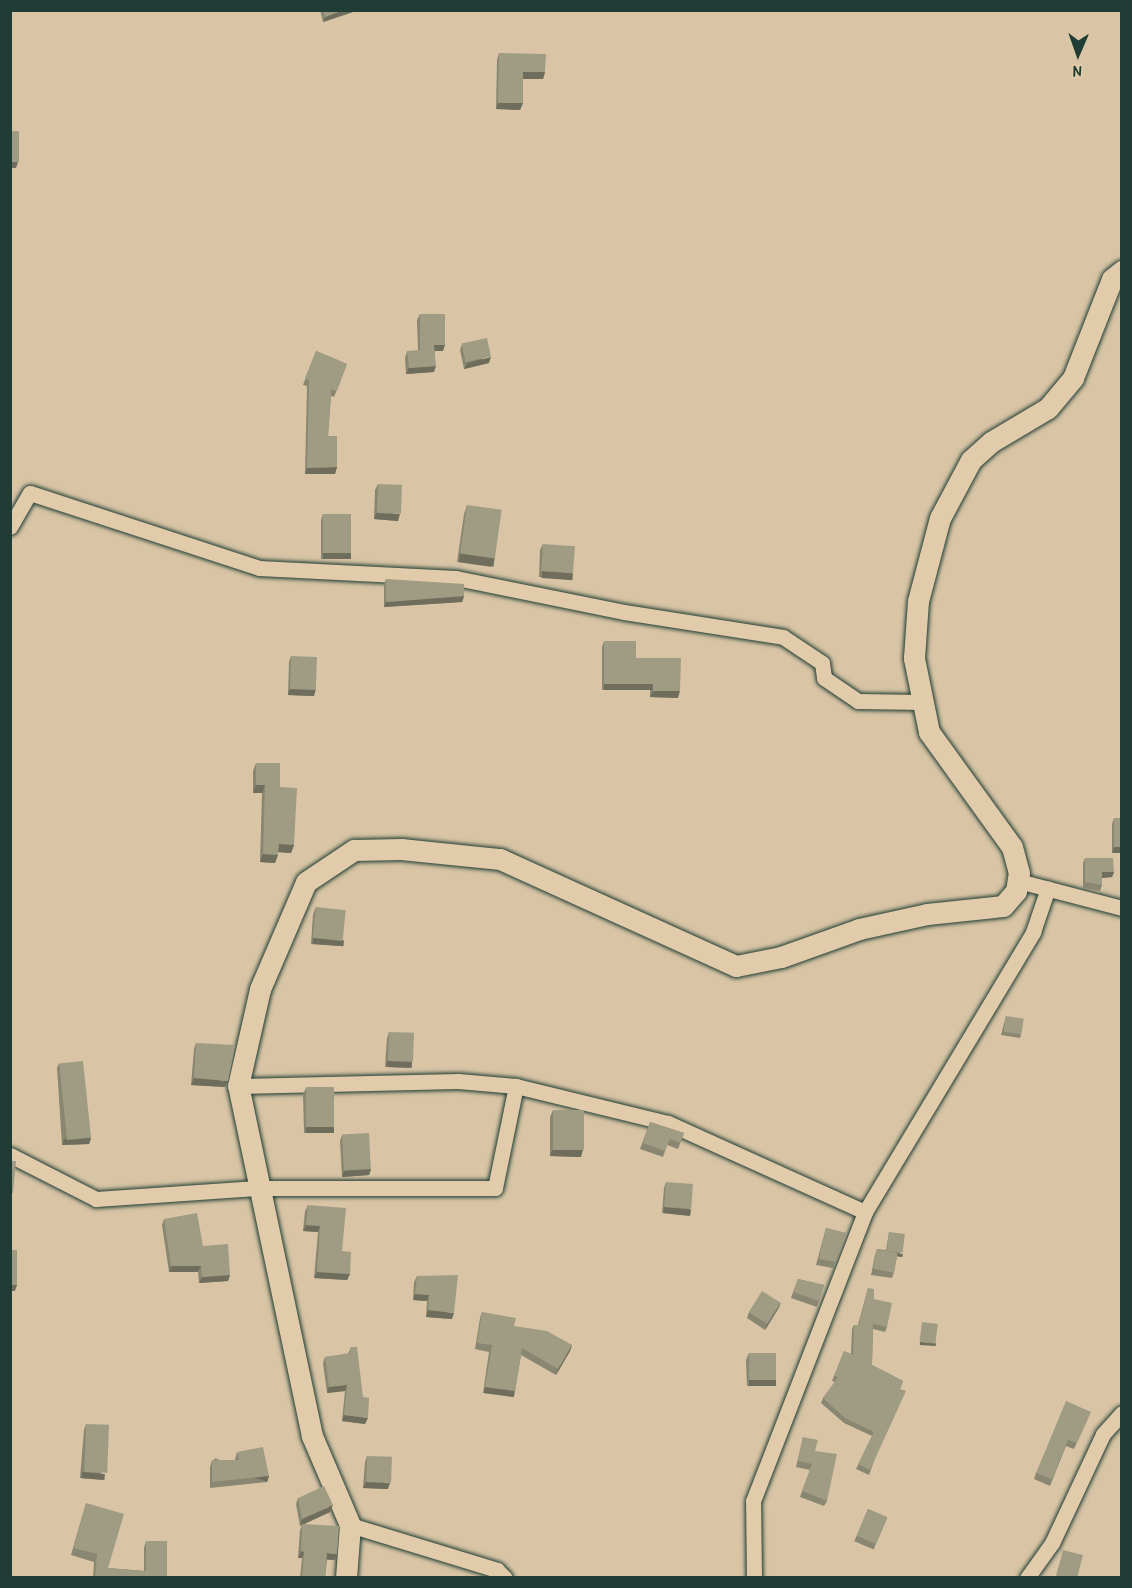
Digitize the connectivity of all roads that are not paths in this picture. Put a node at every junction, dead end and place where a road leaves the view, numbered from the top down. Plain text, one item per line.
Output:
1 (1122, 271) edge
2 (10, 527) edge
3 (921, 702) junction
4 (1018, 881) junction
5 (1048, 888) junction
6 (1122, 908) edge
7 (238, 1086) junction
8 (516, 1086) junction
9 (10, 1155) edge
10 (257, 1188) junction
11 (865, 1212) junction
12 (1122, 1413) edge
13 (350, 1525) junction
14 (346, 1578) edge
15 (505, 1578) edge
16 (754, 1578) edge
17 (1026, 1578) edge

1 - 3 main road
2 - 3 street
3 - 4 main road
4 - 5 street
4 - 7 main road
5 - 6 street
5 - 11 street
7 - 8 street
7 - 10 main road
8 - 10 street
8 - 11 street
9 - 10 street
10 - 13 main road
11 - 16 street
12 - 17 street
13 - 14 main road
13 - 15 street

